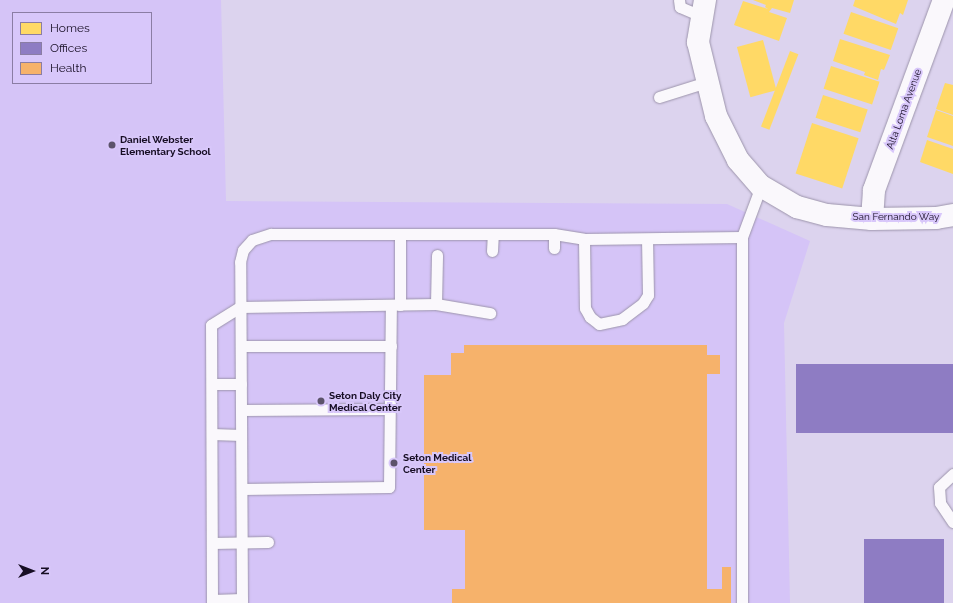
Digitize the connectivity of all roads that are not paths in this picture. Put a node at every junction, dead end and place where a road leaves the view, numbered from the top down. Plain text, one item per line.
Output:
1 (679, 0) edge
2 (944, 0) edge
3 (703, 8) edge
4 (707, 82) junction
5 (659, 97) dead end
6 (761, 186) junction
7 (953, 214) edge
8 (872, 219) junction
9 (400, 234) junction
10 (493, 234) junction
11 (554, 234) junction
12 (742, 237) junction
13 (584, 239) junction
14 (647, 239) junction
15 (554, 248) dead end
16 (492, 251) dead end
17 (437, 255) dead end
18 (436, 304) junction
19 (395, 305) junction
20 (240, 307) junction
21 (490, 313) dead end
22 (241, 346) junction
23 (391, 346) junction
24 (212, 384) junction
25 (241, 384) junction
26 (390, 409) junction
27 (241, 410) junction
28 (212, 434) junction
29 (241, 435) junction
30 (953, 474) edge
31 (242, 488) junction
32 (953, 522) edge
33 (242, 542) junction
34 (268, 542) dead end
35 (212, 543) junction
36 (212, 601) edge
37 (242, 601) edge
38 (742, 603) edge

1 - 3 lane
2 - 8 street, Alta Loma Avenue
3 - 4 street, San Fernando Way
4 - 5 lane
4 - 6 street, San Fernando Way
6 - 8 street, San Fernando Way
6 - 12 lane
7 - 8 street, San Fernando Way
9 - 10 lane
9 - 19 lane
9 - 20 lane
10 - 11 lane
10 - 16 lane
11 - 13 lane
11 - 15 lane
12 - 14 lane
12 - 38 lane
13 - 14 lane
13 - 14 lane
17 - 18 lane
18 - 19 lane
18 - 21 lane
19 - 20 lane
19 - 23 lane
20 - 22 lane
20 - 24 lane
22 - 23 lane
22 - 25 lane
23 - 26 lane
24 - 25 lane
24 - 28 lane
25 - 27 lane
26 - 27 lane
26 - 31 lane
27 - 29 lane
28 - 29 lane
28 - 35 lane
29 - 31 lane
30 - 32 lane
31 - 33 lane
33 - 34 lane
33 - 35 lane
33 - 37 lane
35 - 36 lane
36 - 37 lane

